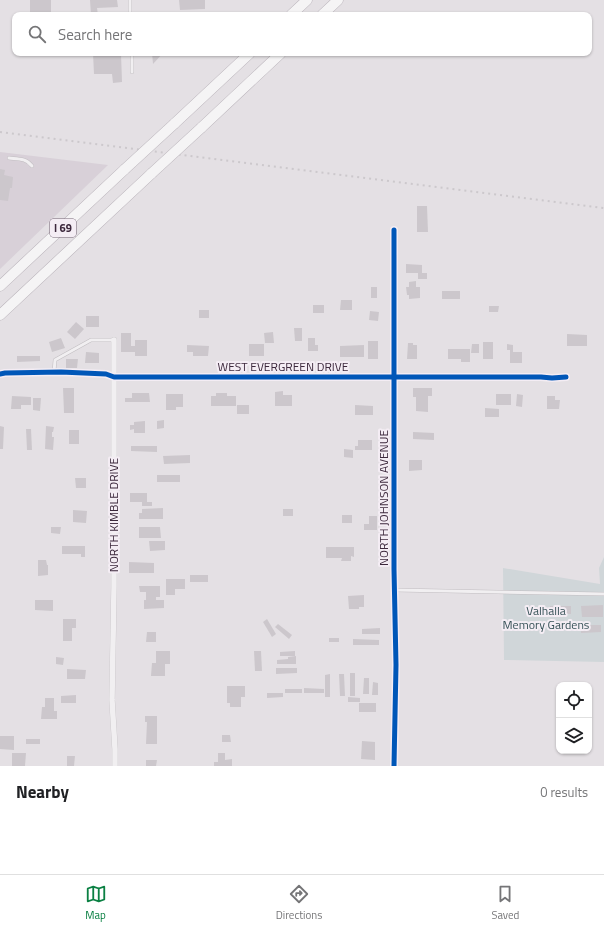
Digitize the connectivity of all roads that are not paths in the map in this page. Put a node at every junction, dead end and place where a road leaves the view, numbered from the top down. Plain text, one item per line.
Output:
1 (130, 0) edge
2 (307, 0) edge
3 (338, 0) edge
4 (130, 12) edge
5 (294, 12) edge
6 (325, 12) edge
7 (132, 56) edge
8 (247, 56) edge
9 (278, 56) edge
10 (132, 72) dead end
11 (9, 158) dead end
12 (32, 166) dead end
13 (394, 230) dead end
14 (0, 286) edge
15 (0, 315) edge
16 (114, 340) joint
17 (54, 372) junction
18 (0, 374) edge
19 (114, 377) junction
20 (394, 377) junction
21 (566, 377) dead end
22 (395, 590) junction
23 (604, 594) edge
24 (115, 766) edge
25 (394, 766) edge

1 - 4 lane
2 - 5 highway
3 - 6 highway
7 - 10 lane
8 - 14 highway, I 69, bridge
9 - 15 highway, I 69, bridge
11 - 12 lane
13 - 20 street, NORTH JOHNSON AVENUE
16 - 17 lane, NORTH KIMBLE DRIVE
16 - 19 street, NORTH KIMBLE DRIVE
17 - 18 street, WEST EVERGREEN DRIVE
17 - 19 street, WEST EVERGREEN DRIVE
19 - 20 street, WEST EVERGREEN DRIVE
19 - 24 street, NORTH KIMBLE DRIVE
20 - 21 street, WEST EVERGREEN DRIVE
20 - 22 street, NORTH JOHNSON AVENUE
22 - 23 lane
22 - 25 street, NORTH JOHNSON AVENUE

